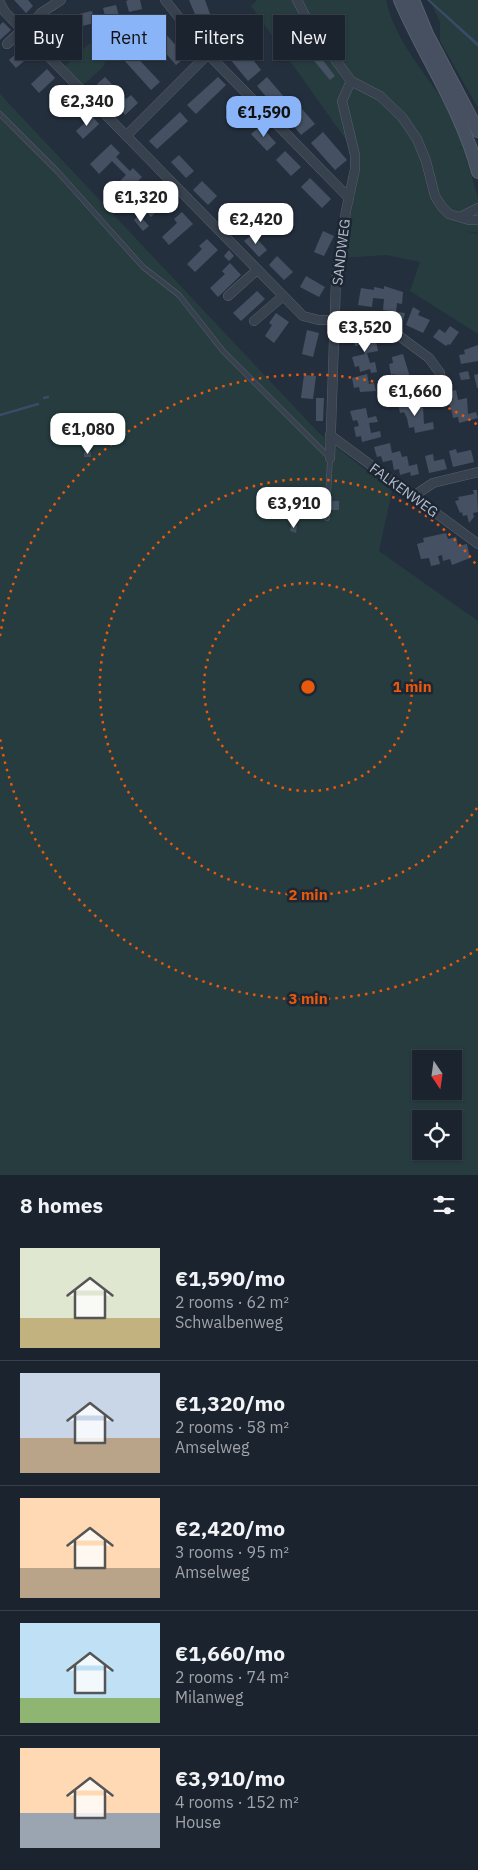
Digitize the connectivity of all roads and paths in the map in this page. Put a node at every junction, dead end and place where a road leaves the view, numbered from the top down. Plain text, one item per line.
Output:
1 (61, 0) edge
2 (165, 0) edge
3 (297, 0) edge
4 (400, 0) edge
5 (413, 0) edge
6 (0, 3) edge
7 (37, 15) edge
8 (177, 15) edge
9 (15, 21) edge
10 (15, 37) edge
11 (7, 44) dead end
12 (53, 60) edge
13 (202, 60) edge
14 (214, 60) edge
15 (351, 81) junction
16 (0, 114) edge
17 (478, 132) edge
18 (126, 136) junction
19 (478, 172) edge
20 (349, 198) junction
21 (478, 208) edge
22 (462, 216) junction
23 (478, 220) edge
24 (257, 270) junction
25 (228, 296) dead end
26 (283, 296) junction
27 (335, 320) junction
28 (254, 321) dead end
29 (440, 373) dead end
30 (330, 435) junction
31 (330, 458) junction
32 (478, 472) edge
33 (412, 497) junction
34 (327, 518) dead end
35 (478, 544) edge

1 - 7 street
2 - 8 street
3 - 15 street
4 - 19 street
5 - 17 street
6 - 9 street
10 - 11 street
12 - 18 street
13 - 18 street
14 - 20 street
15 - 20 street, SANDWEG
15 - 22 street
16 - 31 lane
18 - 24 street
20 - 27 street, SANDWEG
21 - 22 street
22 - 23 street
24 - 25 street
24 - 26 street
26 - 27 street
26 - 28 street
27 - 29 street
27 - 30 street, SANDWEG
30 - 31 street, SANDWEG
30 - 33 street, FALKENWEG
31 - 34 lane
32 - 33 street
33 - 35 street, FALKENWEG

